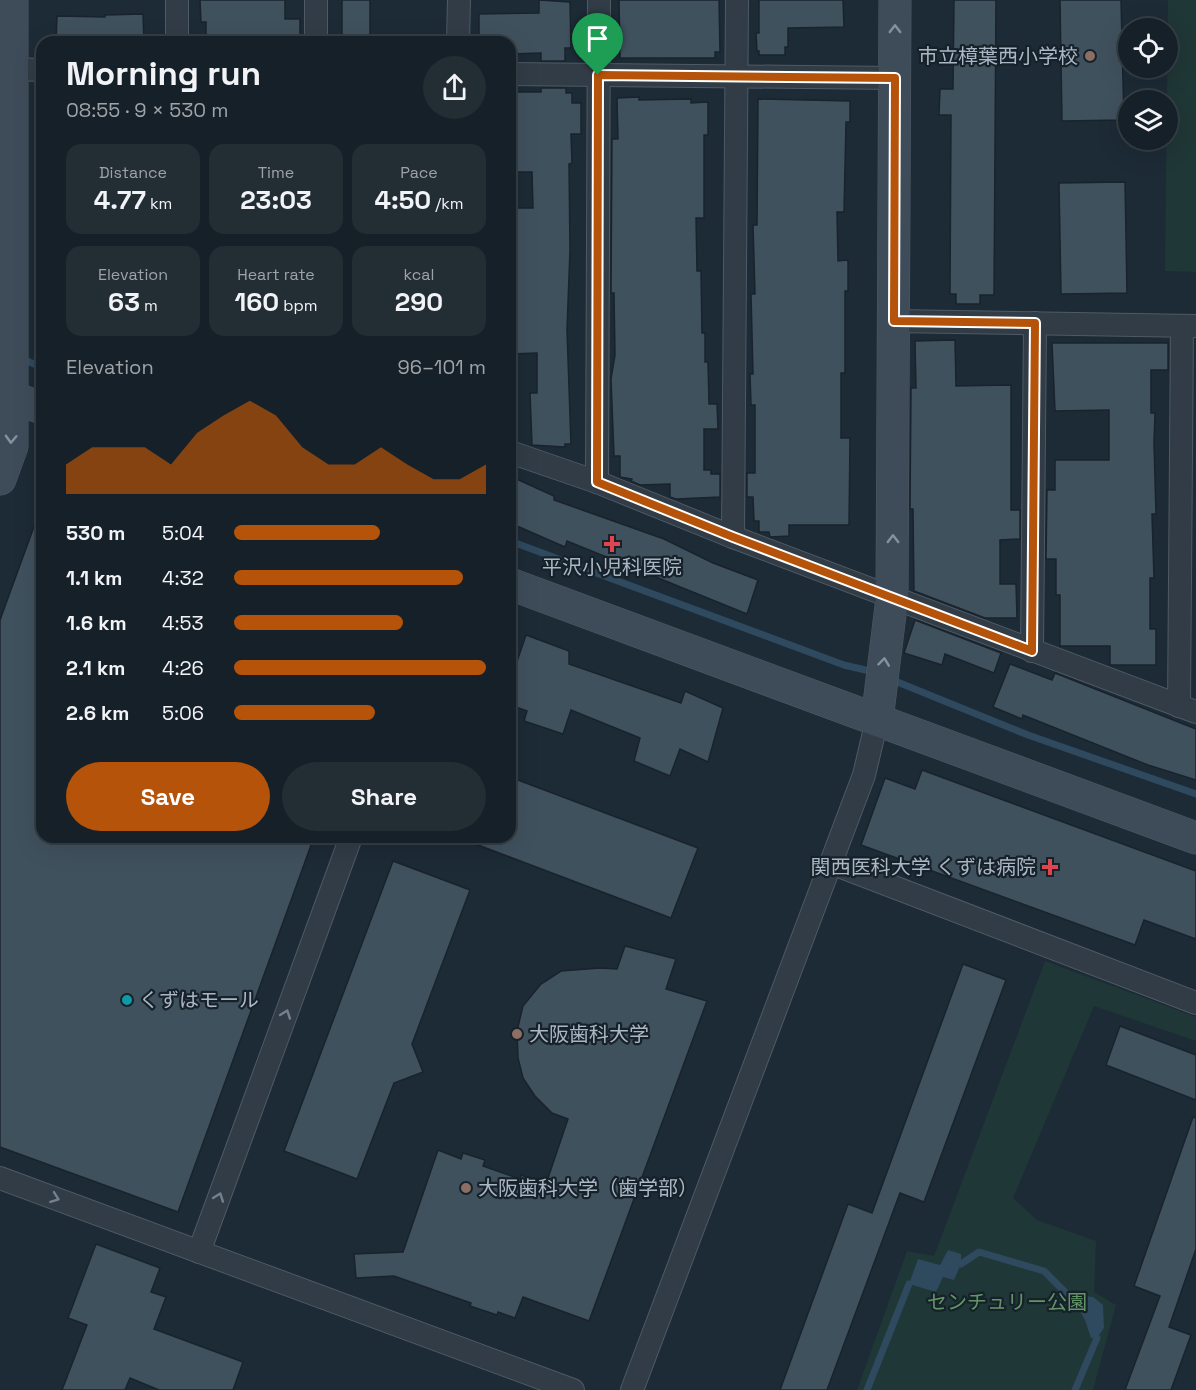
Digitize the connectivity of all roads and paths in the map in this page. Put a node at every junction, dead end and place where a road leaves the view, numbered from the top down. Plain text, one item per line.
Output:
1 (12, 0) edge
2 (177, 0) edge
3 (316, 0) edge
4 (459, 0) edge
5 (599, 0) edge
6 (737, 0) edge
7 (895, 0) edge
8 (177, 36) edge
9 (316, 36) edge
10 (458, 36) edge
11 (11, 69) junction
12 (36, 70) edge
13 (516, 74) edge
14 (598, 75) junction
15 (737, 75) junction
16 (895, 78) junction
17 (894, 321) junction
18 (1035, 323) junction
19 (1189, 326) edge
20 (4, 399) edge
21 (36, 407) edge
22 (516, 454) edge
23 (0, 479) edge
24 (597, 482) junction
25 (733, 537) junction
26 (516, 586) edge
27 (892, 598) junction
28 (1032, 651) junction
29 (1187, 709) edge
30 (877, 720) junction
31 (1196, 838) edge
32 (349, 843) edge
33 (831, 863) junction
34 (1196, 1003) edge
35 (0, 1178) edge
36 (199, 1252) junction
37 (573, 1390) edge
38 (632, 1390) edge

1 - 11 street
2 - 8 street
3 - 9 street
4 - 10 street
5 - 14 street
6 - 15 street
16 -> 7 street
11 - 12 street
11 - 20 street
13 - 14 street
14 - 15 street
14 - 24 street
15 - 16 street
15 - 25 street
16 - 17 street
17 - 18 street
27 -> 17 street
18 - 19 street
18 - 28 street
19 - 29 street
20 - 21 street
20 -> 23 street
22 - 24 street
24 - 25 street
25 - 27 street
26 - 30 street
27 - 28 street
30 -> 27 street
28 - 29 street
30 - 31 street
30 - 33 street
36 -> 32 street
33 - 34 street
33 - 38 street
35 -> 36 street
36 - 37 street

